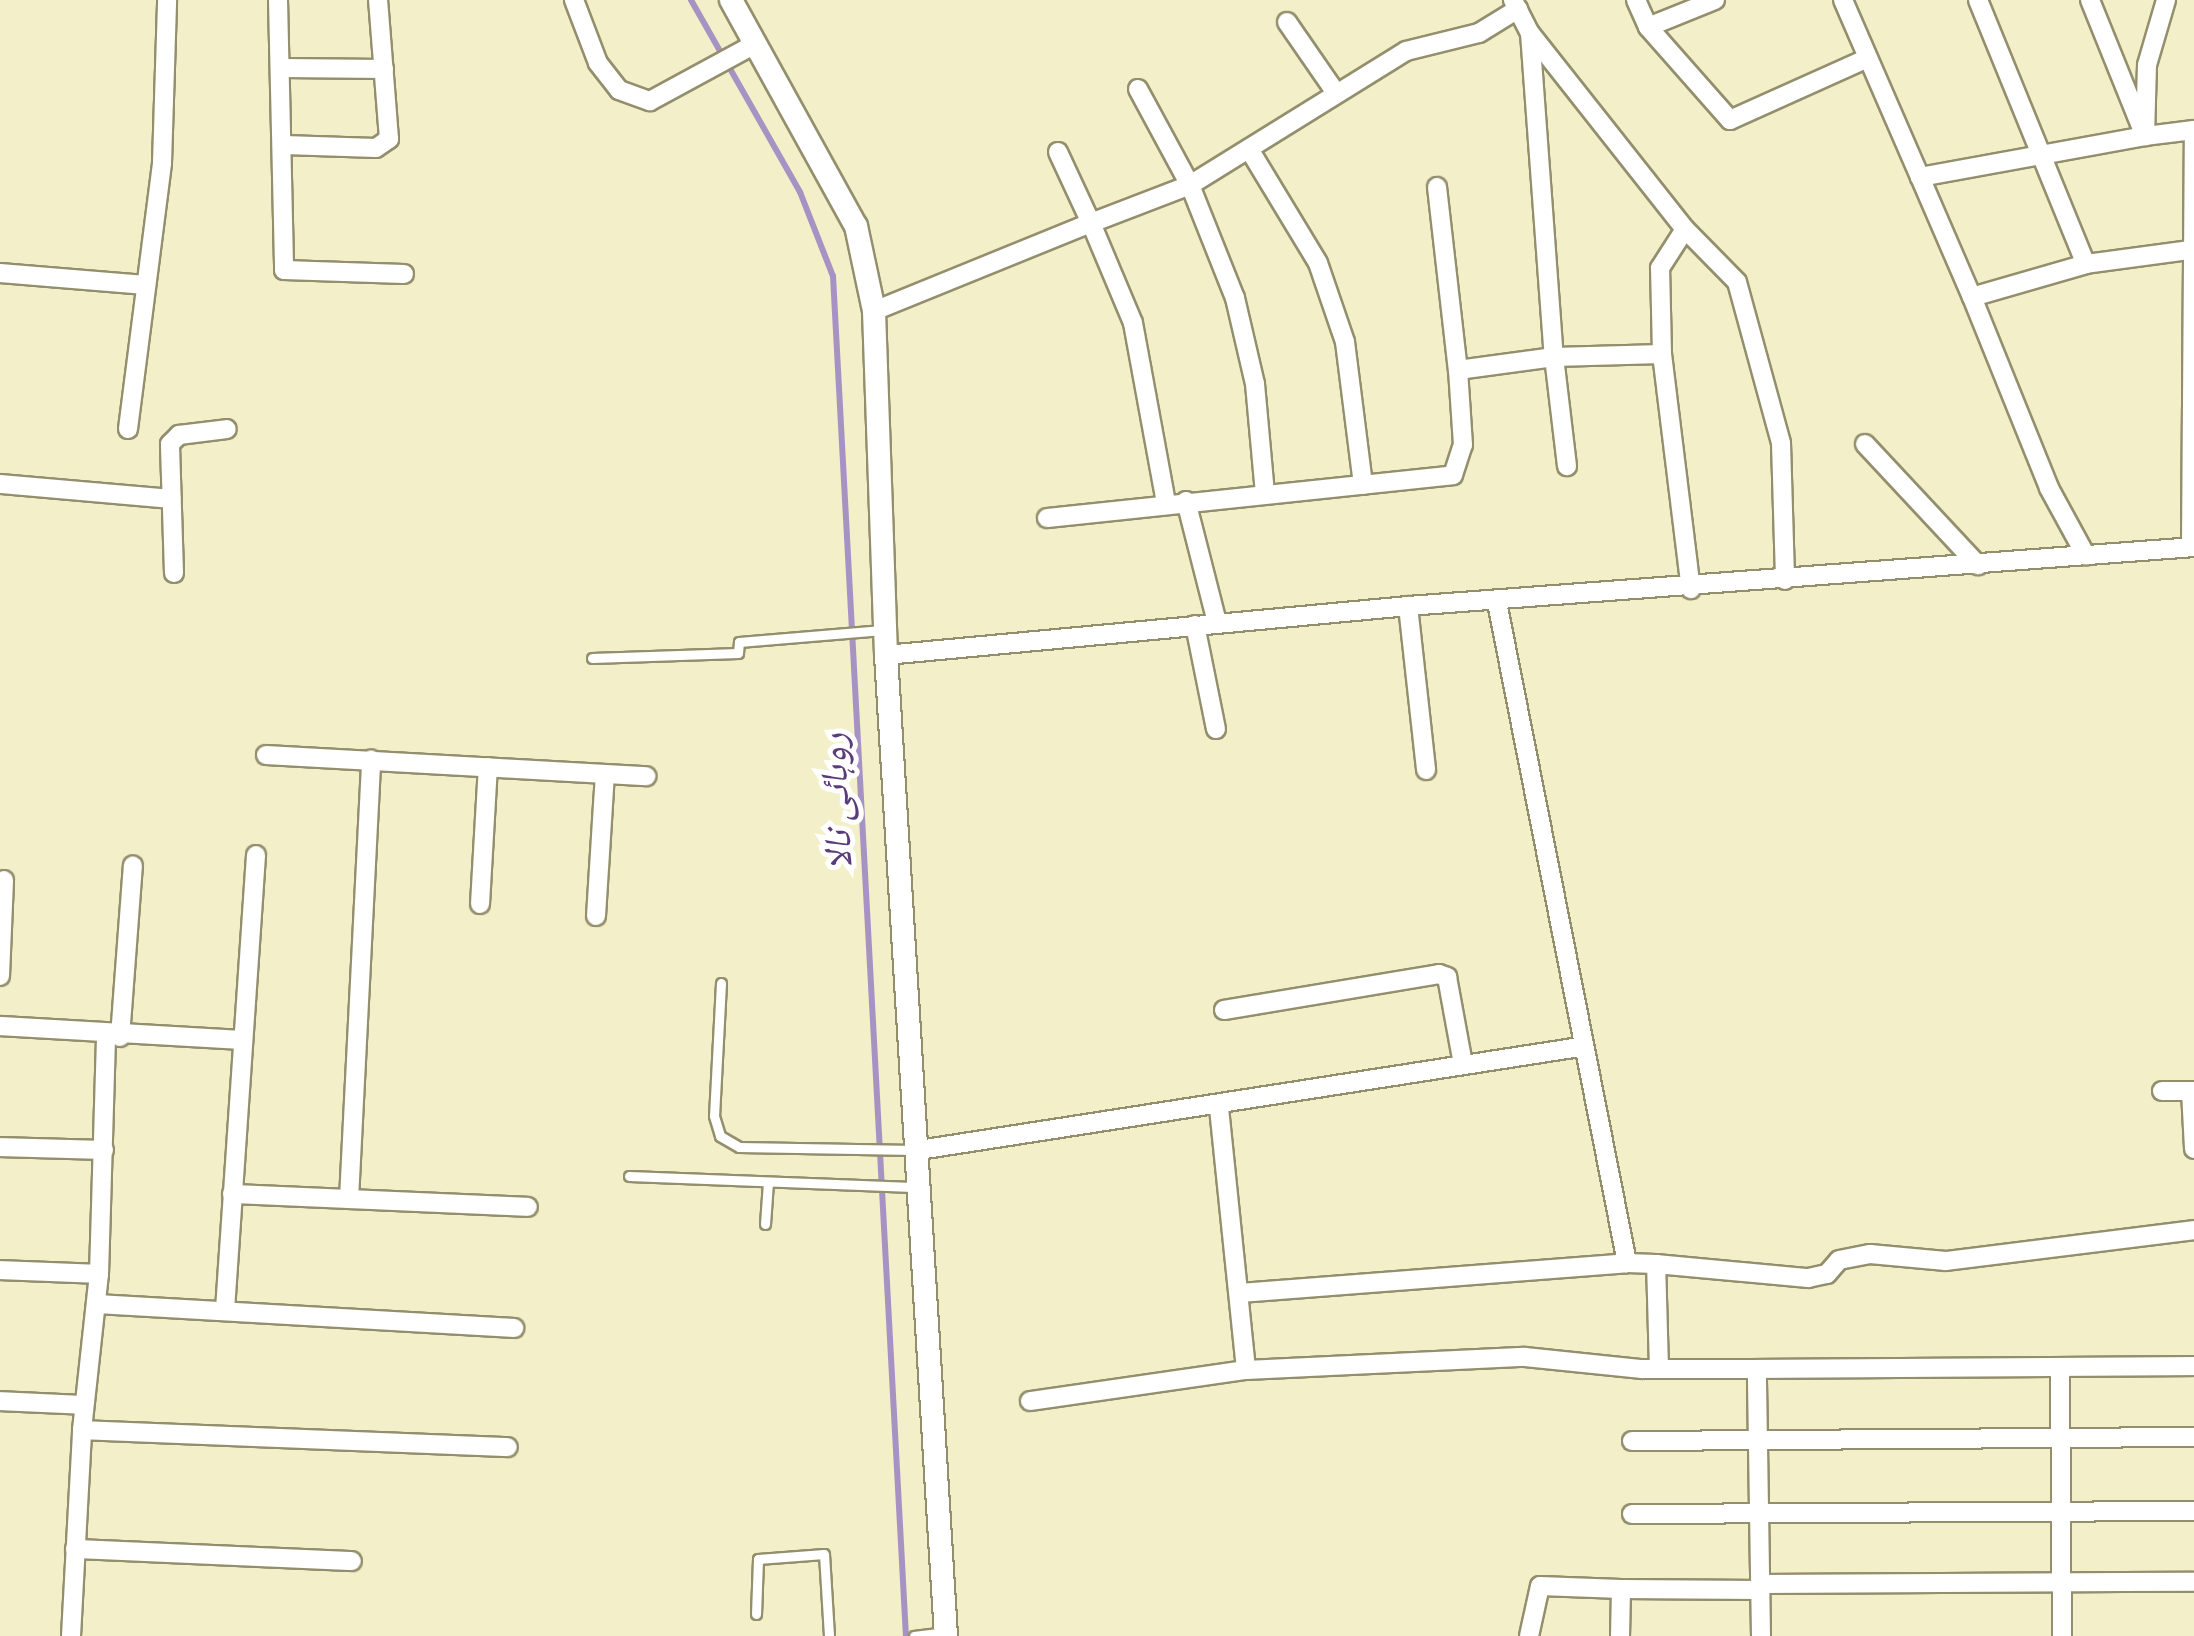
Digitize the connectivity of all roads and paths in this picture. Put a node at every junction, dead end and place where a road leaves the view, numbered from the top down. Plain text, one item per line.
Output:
1 (166, 0) edge
2 (278, 0) edge
3 (378, 0) edge
4 (574, 0) edge
5 (731, 0) edge
6 (1636, 0) edge
7 (1716, 0) edge
8 (1843, 0) edge
9 (1978, 0) edge
10 (2090, 0) edge
11 (2166, 0) edge
12 (1515, 5) edge
13 (1287, 22) dead end
14 (1648, 27) junction
15 (1530, 33) junction
16 (750, 46) junction
17 (1868, 58) junction
18 (284, 68) junction
19 (384, 69) junction
20 (1138, 89) dead end
21 (1336, 93) junction
22 (2193, 130) edge
23 (2145, 136) junction
24 (284, 145) junction
25 (1249, 149) junction
26 (1058, 152) dead end
27 (2040, 153) junction
28 (1920, 177) junction
29 (1190, 185) junction
30 (1437, 187) dead end
31 (1091, 223) junction
32 (1685, 229) junction
33 (2190, 250) junction
34 (2086, 264) junction
35 (0, 274) edge
36 (404, 274) dead end
37 (146, 285) junction
38 (1972, 296) junction
39 (874, 311) junction
40 (1662, 354) junction
41 (1554, 358) junction
42 (1458, 370) junction
43 (128, 429) dead end
44 (227, 429) dead end
45 (1865, 444) dead end
46 (1567, 466) dead end
47 (0, 484) edge
48 (1363, 485) junction
49 (1265, 494) junction
50 (172, 499) junction
51 (1186, 502) junction
52 (1166, 503) junction
53 (1047, 518) dead end
54 (2193, 547) edge
55 (2086, 556) junction
56 (1978, 566) junction
57 (174, 573) dead end
58 (1785, 580) junction
59 (1690, 589) junction
60 (1498, 602) junction
61 (1408, 606) junction
62 (1216, 623) junction
63 (1195, 625) junction
64 (877, 630) junction
65 (886, 654) junction
66 (592, 658) dead end
67 (1216, 728) dead end
68 (266, 754) dead end
69 (372, 760) junction
70 (488, 767) junction
71 (1426, 770) dead end
72 (605, 774) junction
73 (646, 776) dead end
74 (256, 855) dead end
75 (133, 865) dead end
76 (4, 880) dead end
77 (480, 904) dead end
78 (596, 916) dead end
79 (0, 976) edge
80 (721, 984) dead end
81 (1224, 1010) dead end
82 (0, 1026) edge
83 (113, 1037) junction
84 (242, 1040) junction
85 (1580, 1048) junction
86 (1463, 1064) junction
87 (2162, 1091) dead end
88 (2192, 1091) edge
89 (1219, 1108) junction
90 (0, 1147) edge
91 (2194, 1149) edge
92 (104, 1150) junction
93 (919, 1150) junction
94 (629, 1176) dead end
95 (768, 1182) junction
96 (912, 1187) junction
97 (232, 1194) junction
98 (350, 1199) junction
99 (528, 1207) dead end
100 (765, 1224) dead end
101 (2194, 1230) edge
102 (1628, 1263) junction
103 (1656, 1264) junction
104 (0, 1270) edge
105 (98, 1274) junction
106 (1240, 1293) junction
107 (97, 1304) junction
108 (226, 1310) junction
109 (514, 1328) dead end
110 (2194, 1366) edge
111 (2060, 1367) junction
112 (1659, 1369) junction
113 (1758, 1369) junction
114 (1246, 1370) junction
115 (0, 1401) edge
116 (1030, 1401) dead end
117 (84, 1405) junction
118 (82, 1430) junction
119 (2194, 1437) edge
120 (2060, 1439) junction
121 (1632, 1441) dead end
122 (1758, 1442) junction
123 (508, 1447) dead end
124 (2194, 1510) edge
125 (2061, 1512) junction
126 (1632, 1514) dead end
127 (1759, 1516) junction
128 (75, 1549) junction
129 (352, 1562) dead end
130 (2194, 1582) edge
131 (2061, 1583) junction
132 (1760, 1587) junction
133 (1621, 1589) junction
134 (756, 1614) dead end
135 (942, 1634) edge
136 (71, 1636) edge
137 (829, 1636) edge
138 (914, 1636) edge
139 (1530, 1636) edge
140 (1620, 1636) edge
141 (1761, 1636) edge
142 (2062, 1636) edge

1 - 37 street
2 - 18 street
3 - 19 street
4 - 16 street
5 - 16 street
6 - 14 street
7 - 14 street
8 - 17 street
9 - 27 street
10 - 23 street
11 - 23 street
12 - 15 street
12 - 21 street
13 - 21 street
14 - 17 street
15 - 32 street
15 - 41 street
16 - 39 street
17 - 28 street
18 - 19 street
18 - 24 street
19 - 24 street
20 - 29 street
21 - 25 street
22 - 23 street
22 - 33 street
23 - 27 street
24 - 36 street
25 - 29 street
25 - 48 street
26 - 31 street
27 - 28 street
27 - 34 street
28 - 38 street
29 - 31 street
29 - 49 street
30 - 42 street
31 - 39 street
31 - 52 street
32 - 40 street
32 - 58 street
33 - 34 street
33 - 54 street
34 - 38 street
35 - 37 street
37 - 43 street
38 - 55 street
39 - 64 street
40 - 41 street
40 - 59 street
41 - 42 street
41 - 46 street
42 - 48 street
44 - 50 street
45 - 56 street
47 - 50 street
48 - 49 street
49 - 51 street
50 - 57 street
51 - 52 street
51 - 62 street
52 - 53 street
54 - 55 street
55 - 56 street
56 - 58 street
58 - 59 street
59 - 60 street
60 - 61 street
60 - 85 street
61 - 62 street
61 - 71 street
62 - 63 street
63 - 65 street
63 - 67 street
64 - 65 street
64 - 66 lane
65 - 93 street
68 - 69 street
69 - 70 street
69 - 98 street
70 - 72 street
70 - 77 street
72 - 73 street
72 - 78 street
74 - 84 street
75 - 83 street
76 - 79 street
80 - 93 lane
81 - 86 street
82 - 83 street
83 - 84 street
83 - 92 street
84 - 97 street
85 - 86 street
85 - 102 street
86 - 89 street
87 - 88 street
88 - 91 street
89 - 93 street
89 - 106 street
90 - 92 street
92 - 105 street
93 - 96 street
94 - 95 lane
95 - 96 lane
95 - 100 lane
96 - 135 street
97 - 98 street
97 - 108 street
98 - 99 street
101 - 103 street
102 - 103 street
102 - 106 street
103 - 112 street
104 - 105 street
105 - 107 street
106 - 114 street
107 - 108 street
107 - 117 street
108 - 109 street
110 - 111 street
111 - 113 street
111 - 120 street
112 - 113 street
112 - 114 street
113 - 122 street
114 - 116 street
115 - 117 street
117 - 118 street
118 - 123 street
118 - 128 street
119 - 120 street
120 - 122 street
120 - 125 street
121 - 122 street
122 - 127 street
124 - 125 street
125 - 127 street
125 - 131 street
126 - 127 street
127 - 132 street
128 - 129 street
128 - 136 street
130 - 131 street
131 - 132 street
131 - 142 street
132 - 133 street
132 - 141 street
133 - 139 street
133 - 140 street
134 - 137 lane
135 - 138 lane

